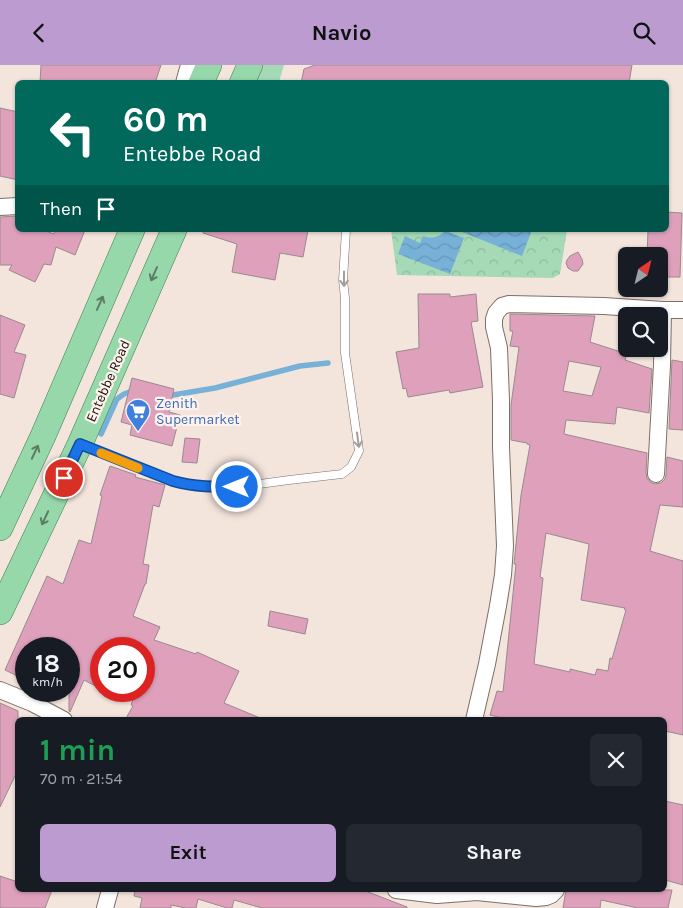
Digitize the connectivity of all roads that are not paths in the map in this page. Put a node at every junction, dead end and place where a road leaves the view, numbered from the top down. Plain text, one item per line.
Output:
1 (189, 65) edge
2 (209, 65) edge
3 (250, 65) edge
4 (185, 80) edge
5 (202, 80) edge
6 (243, 80) edge
7 (15, 206) edge
8 (0, 207) edge
9 (131, 232) edge
10 (173, 232) edge
11 (346, 232) edge
12 (619, 307) edge
13 (668, 310) edge
14 (683, 310) edge
15 (662, 357) edge
16 (80, 444) junction
17 (656, 474) dead end
18 (0, 528) edge
19 (0, 612) edge
20 (0, 690) edge
21 (58, 717) edge
22 (475, 717) edge
23 (109, 892) edge
24 (424, 892) edge
25 (554, 892) edge
26 (438, 893) edge
27 (507, 901) edge
28 (105, 908) edge

1 - 4 street
2 - 5 main road
3 - 6 main road
7 - 8 street
18 -> 9 main road
10 -> 16 main road, Entebbe Road
11 -> 16 lane
12 - 22 street
13 - 14 street
15 - 17 street
16 -> 19 main road, Entebbe Road
20 - 21 street
23 - 28 street
24 - 26 street
25 - 27 street
26 - 27 street

